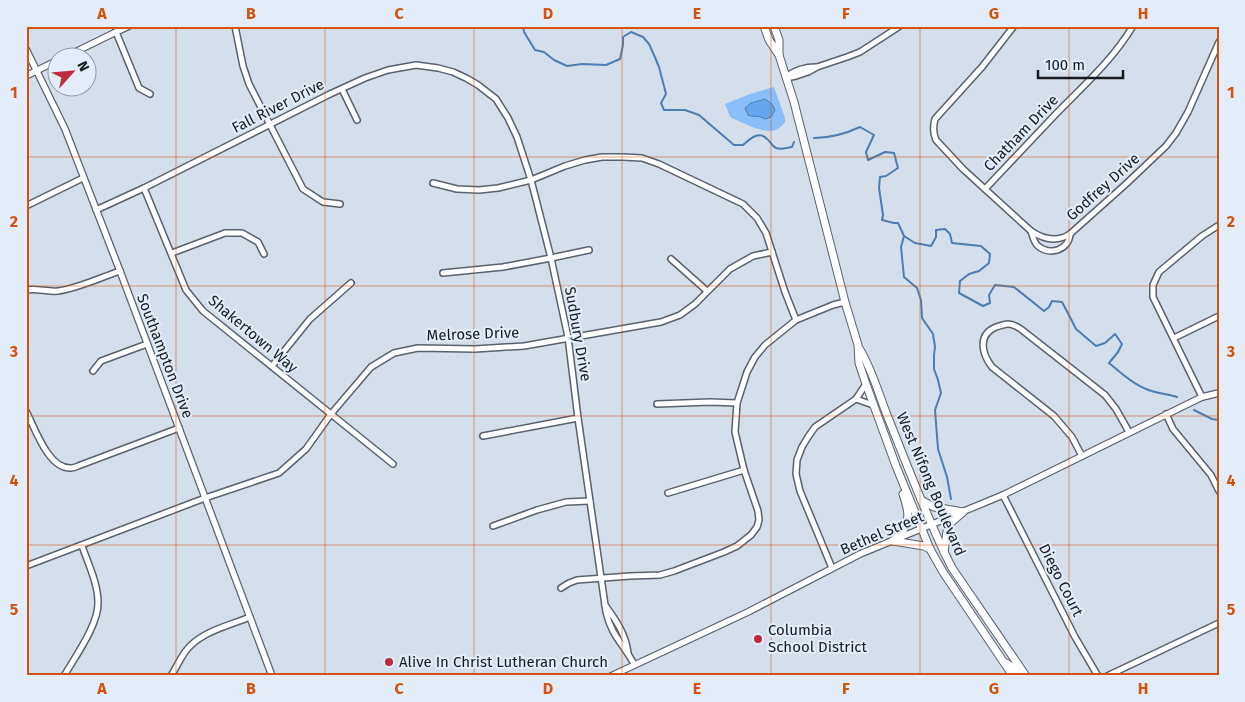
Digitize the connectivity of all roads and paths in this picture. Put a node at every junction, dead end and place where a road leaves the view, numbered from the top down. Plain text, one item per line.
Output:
1 (129, 26) edge
2 (235, 26) edge
3 (764, 26) edge
4 (774, 26) edge
5 (900, 26) edge
6 (1014, 26) edge
7 (1133, 26) edge
8 (116, 32) junction
9 (1218, 44) edge
10 (84, 48) edge
11 (26, 49) edge
12 (779, 56) junction
13 (48, 65) edge
14 (37, 71) junction
15 (26, 76) edge
16 (786, 78) junction
17 (478, 86) joint
18 (342, 89) junction
19 (150, 94) dead end
20 (357, 120) dead end
21 (270, 124) junction
22 (83, 178) junction
23 (531, 180) junction
24 (433, 183) dead end
25 (144, 188) junction
26 (985, 189) junction
27 (340, 204) dead end
28 (26, 206) edge
29 (96, 210) junction
30 (1219, 225) edge
31 (1031, 231) junction
32 (1070, 234) junction
33 (589, 250) dead end
34 (772, 252) junction
35 (172, 253) junction
36 (264, 254) dead end
37 (551, 258) junction
38 (671, 259) dead end
39 (120, 271) junction
40 (443, 273) dead end
41 (351, 283) dead end
42 (26, 290) edge
43 (707, 291) junction
44 (845, 302) junction
45 (1219, 316) edge
46 (796, 320) junction
47 (568, 337) junction
48 (1174, 338) junction
49 (147, 344) junction
50 (858, 345) junction
51 (272, 366) junction
52 (93, 371) dead end
53 (866, 384) junction
54 (1219, 393) edge
55 (1202, 397) junction
56 (856, 399) junction
57 (737, 403) junction
58 (656, 404) dead end
59 (874, 405) junction
60 (26, 411) edge
61 (331, 414) junction
62 (1166, 414) junction
63 (578, 418) junction
64 (179, 428) junction
65 (1129, 432) junction
66 (483, 436) dead end
67 (1082, 456) junction
68 (393, 464) dead end
69 (896, 466) junction
70 (744, 470) junction
71 (1219, 491) edge
72 (668, 493) dead end
73 (1004, 495) junction
74 (205, 498) junction
75 (921, 500) junction
76 (590, 501) junction
77 (963, 512) junction
78 (493, 526) dead end
79 (931, 526) junction
80 (922, 529) junction
81 (892, 541) junction
82 (82, 546) junction
83 (930, 548) junction
84 (944, 553) junction
85 (26, 566) edge
86 (832, 568) junction
87 (601, 578) junction
88 (561, 588) dead end
89 (250, 618) junction
90 (1219, 623) edge
91 (1004, 662) junction
92 (634, 664) junction
93 (64, 676) edge
94 (171, 676) edge
95 (272, 676) edge
96 (611, 676) edge
97 (1013, 676) edge
98 (1020, 676) edge
99 (1026, 676) edge
100 (1098, 676) edge
101 (1107, 676) edge

1 - 8 street
2 - 21 street
3 - 12 main road, West Nifong Boulevard
4 - 12 main road, West Nifong Boulevard
5 - 16 street
6 - 26 street, Godfrey Drive
7 - 26 street, Chatham Drive
8 - 10 street
8 - 19 street
9 - 32 street, Godfrey Drive
11 - 14 street, Southampton Drive
12 - 16 main road, West Nifong Boulevard
13 - 14 street
14 - 15 street
14 - 22 street, Southampton Drive
16 - 44 main road, West Nifong Boulevard
17 - 18 street, Fall River Drive
17 - 23 street, Sudbury Drive
18 - 20 street
18 - 21 street, Fall River Drive
21 - 25 street, Fall River Drive
21 - 27 street
22 - 28 street
22 - 29 street, Southampton Drive
23 - 24 street
23 - 34 street
23 - 37 street, Sudbury Drive
25 - 29 street, Fall River Drive
25 - 35 street, Shakertown Way
26 - 31 street, Godfrey Drive
29 - 39 street, Southampton Drive
30 - 48 street
31 - 32 street, Godfrey Drive
31 - 32 street
33 - 37 street
34 - 43 street, Melrose Drive
34 - 46 street
35 - 36 street
35 - 51 street, Shakertown Way
37 - 40 street
37 - 47 street, Sudbury Drive
38 - 43 street
39 - 42 street
39 - 49 street, Southampton Drive
41 - 51 street
43 - 47 street, Melrose Drive
44 - 46 street
44 - 50 main road, West Nifong Boulevard
45 - 48 street
46 - 57 street
47 - 61 street, Melrose Drive
47 - 63 street, Sudbury Drive
48 - 55 street
49 - 52 street
49 - 64 street, Southampton Drive
50 - 53 main road, West Nifong Boulevard
50 - 75 main road, West Nifong Boulevard
51 - 61 street, Shakertown Way
53 - 56 street
53 - 59 main road, West Nifong Boulevard
54 - 55 street, Bethel Street
55 - 62 street, Bethel Street
56 - 59 street
56 - 86 street
57 - 58 street
57 - 70 street
59 - 69 main road, West Nifong Boulevard
60 - 64 street
61 - 68 street, Shakertown Way
61 - 74 street, Melrose Drive
62 - 65 street, Bethel Street
62 - 71 street
63 - 66 street
63 - 76 street, Sudbury Drive
64 - 74 street, Southampton Drive
65 - 67 street, Bethel Street
65 - 67 street
67 - 73 street, Bethel Street
69 - 80 main road, West Nifong Boulevard
69 - 81 main road
70 - 72 street
70 - 87 street
73 - 77 street, Bethel Street
73 - 100 street, Diego Court
74 - 82 street, Melrose Drive
74 - 89 street, Southampton Drive
75 - 77 main road
75 - 79 main road, West Nifong Boulevard
76 - 78 street
76 - 87 street, Sudbury Drive
77 - 79 street, Bethel Street
77 - 84 main road
79 - 80 street, Bethel Street
79 - 84 main road, West Nifong Boulevard
80 - 81 street, Bethel Street
80 - 83 main road, West Nifong Boulevard
81 - 83 main road
81 - 86 street, Bethel Street
82 - 85 street, Melrose Drive
82 - 93 street
83 - 91 main road, West Nifong Boulevard
84 - 99 main road, West Nifong Boulevard
86 - 92 street, Bethel Street
87 - 88 street
87 - 92 street, Sudbury Drive
89 - 94 street
89 - 95 street, Southampton Drive
90 - 101 street
91 - 97 main road, West Nifong Boulevard
91 - 98 main road
92 - 96 street, Bethel Street

